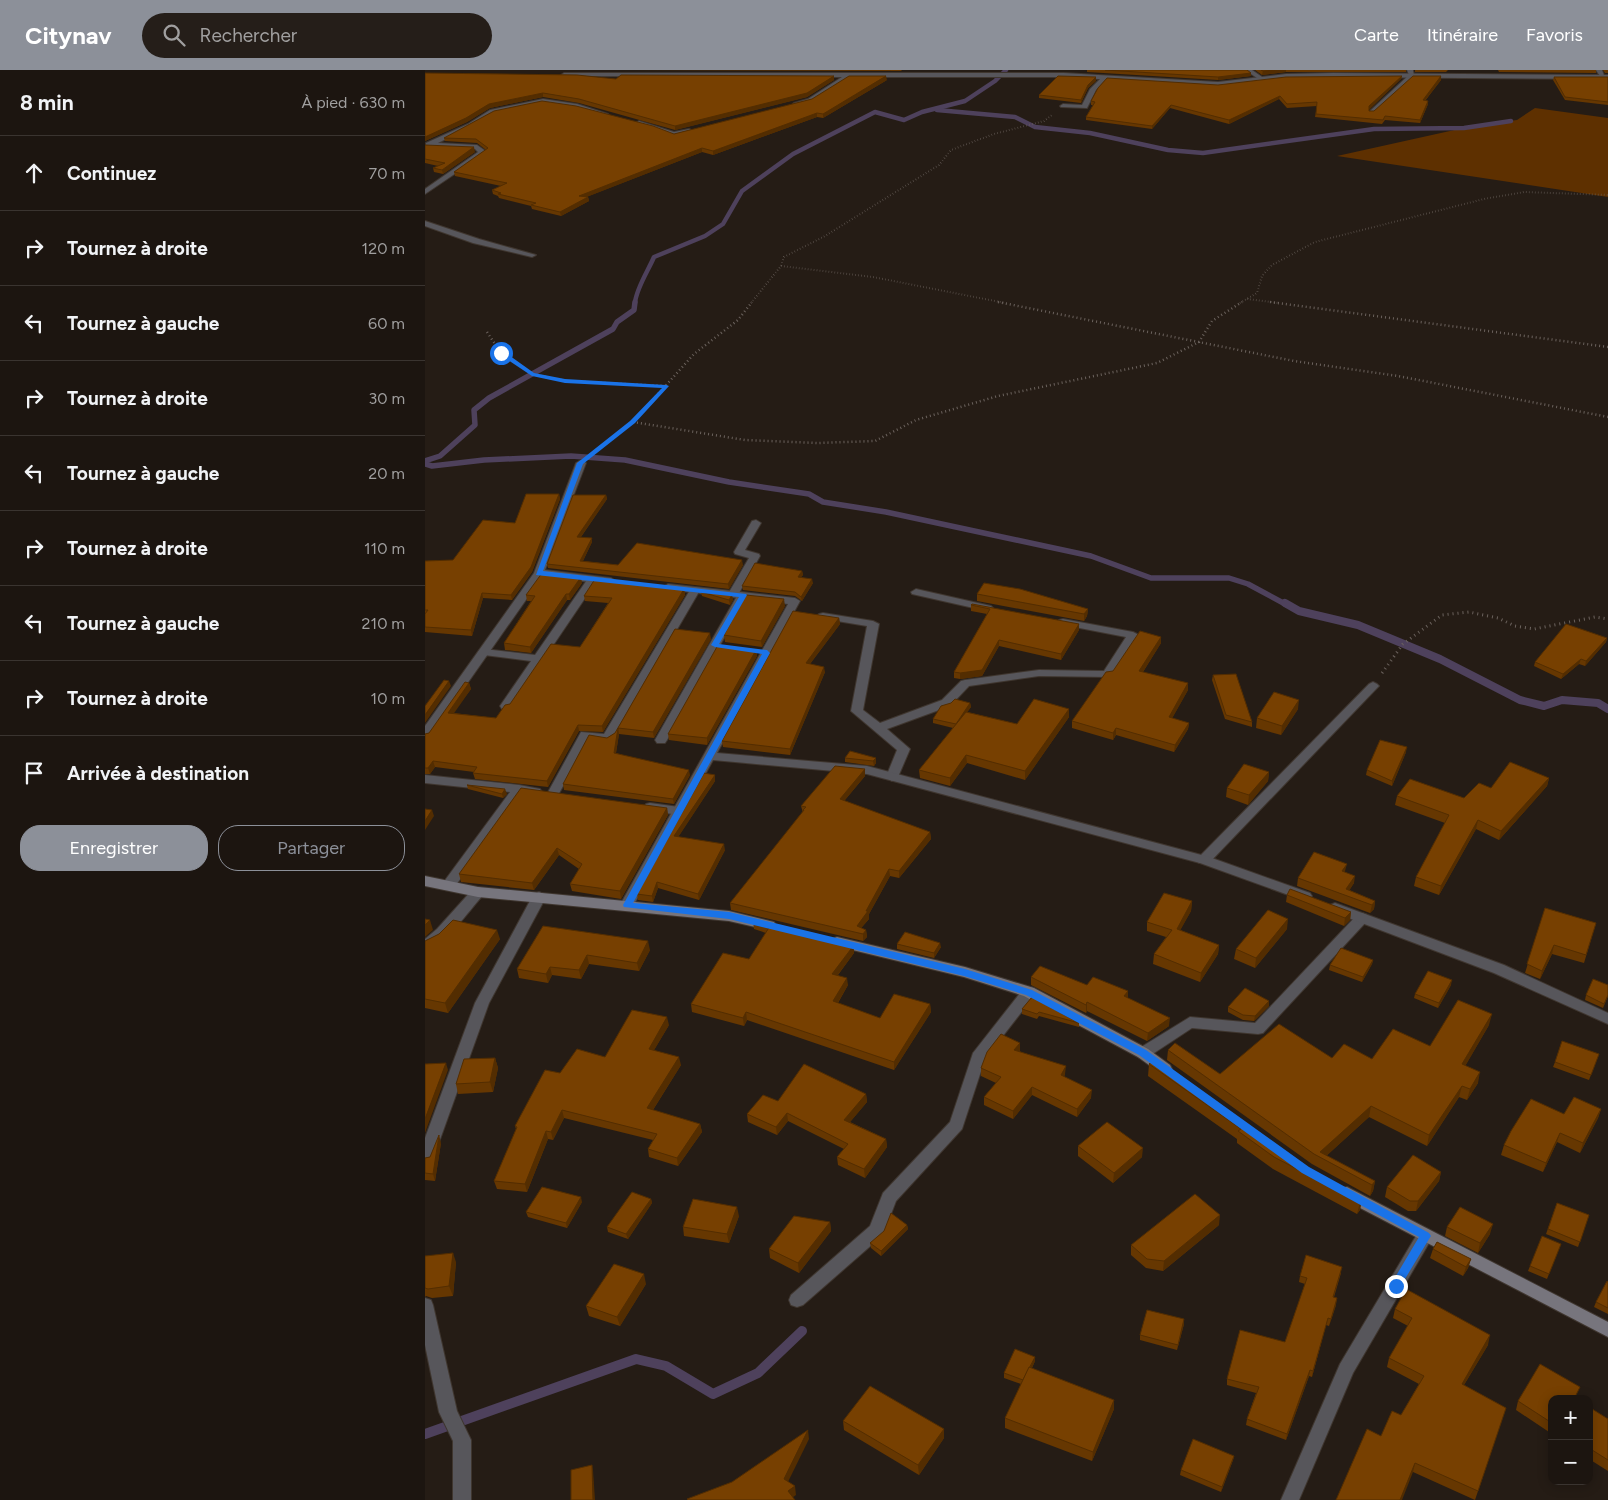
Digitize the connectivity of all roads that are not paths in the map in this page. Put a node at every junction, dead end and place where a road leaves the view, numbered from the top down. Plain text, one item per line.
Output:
1 (859, 70) edge
2 (1248, 70) edge
3 (1411, 73) edge
4 (1497, 73) edge
5 (552, 74) edge
6 (1604, 74) edge
7 (849, 76) junction
8 (1105, 77) junction
9 (1262, 79) junction
10 (792, 105) edge
11 (1063, 106) edge
12 (1372, 112) edge
13 (613, 116) edge
14 (632, 121) edge
15 (701, 128) edge
16 (427, 145) edge
17 (425, 192) edge
18 (425, 222) edge
19 (532, 255) dead end
20 (581, 463) road end
21 (756, 523) dead end
22 (539, 573) junction
23 (593, 579) junction
24 (621, 582) edge
25 (658, 586) edge
26 (695, 590) junction
27 (916, 592) dead end
28 (738, 595) junction
29 (1002, 611) edge
30 (799, 612) junction
31 (1049, 620) edge
32 (484, 652) junction
33 (538, 659) junction
34 (1373, 686) road end
35 (506, 706) edge
36 (879, 728) junction
37 (425, 735) edge
38 (661, 740) dead end
39 (710, 756) junction
40 (892, 777) junction
41 (425, 779) edge
42 (519, 790) junction
43 (641, 806) edge
44 (679, 811) junction
45 (1204, 860) junction
46 (425, 881) edge
47 (448, 886) junction
48 (478, 892) junction
49 (539, 898) junction
50 (627, 905) junction
51 (1362, 918) junction
52 (786, 929) edge
53 (823, 938) edge
54 (425, 946) edge
55 (1029, 992) junction
56 (1608, 1019) edge
57 (1143, 1053) junction
58 (1174, 1075) edge
59 (425, 1159) edge
60 (1331, 1184) edge
61 (1425, 1236) junction
62 (797, 1300) dead end
63 (425, 1305) edge
64 (1608, 1330) edge
65 (462, 1500) edge
66 (1290, 1500) edge

1 - 7 street
2 - 9 street
3 - 4 street
3 - 9 street
3 - 12 street
4 - 6 street
5 - 7 street
7 - 8 street
7 - 10 street
8 - 9 street
8 - 11 street
13 - 16 street
14 - 15 street
16 - 17 street
18 - 19 street
20 - 22 street
21 - 28 street
22 - 23 street
22 - 32 street
23 - 24 street
23 - 33 street
25 - 26 street
26 - 28 street
26 - 42 street
27 - 29 street
28 - 30 street
28 - 38 street
30 - 36 street
30 - 39 street
31 - 36 street
32 - 33 street
32 - 37 street
33 - 35 street
34 - 45 street
36 - 40 street
39 - 40 street
39 - 44 street
40 - 45 street
41 - 42 street
42 - 47 street
43 - 44 street
44 - 50 street
45 - 51 street
46 - 47 street
47 - 48 street
48 - 49 street
48 - 54 street
49 - 50 street
49 - 59 street
50 - 52 street
51 - 56 street
51 - 57 street
53 - 55 street
55 - 57 street
55 - 62 street
57 - 58 street
60 - 61 street
61 - 64 street
61 - 66 street
63 - 65 street

